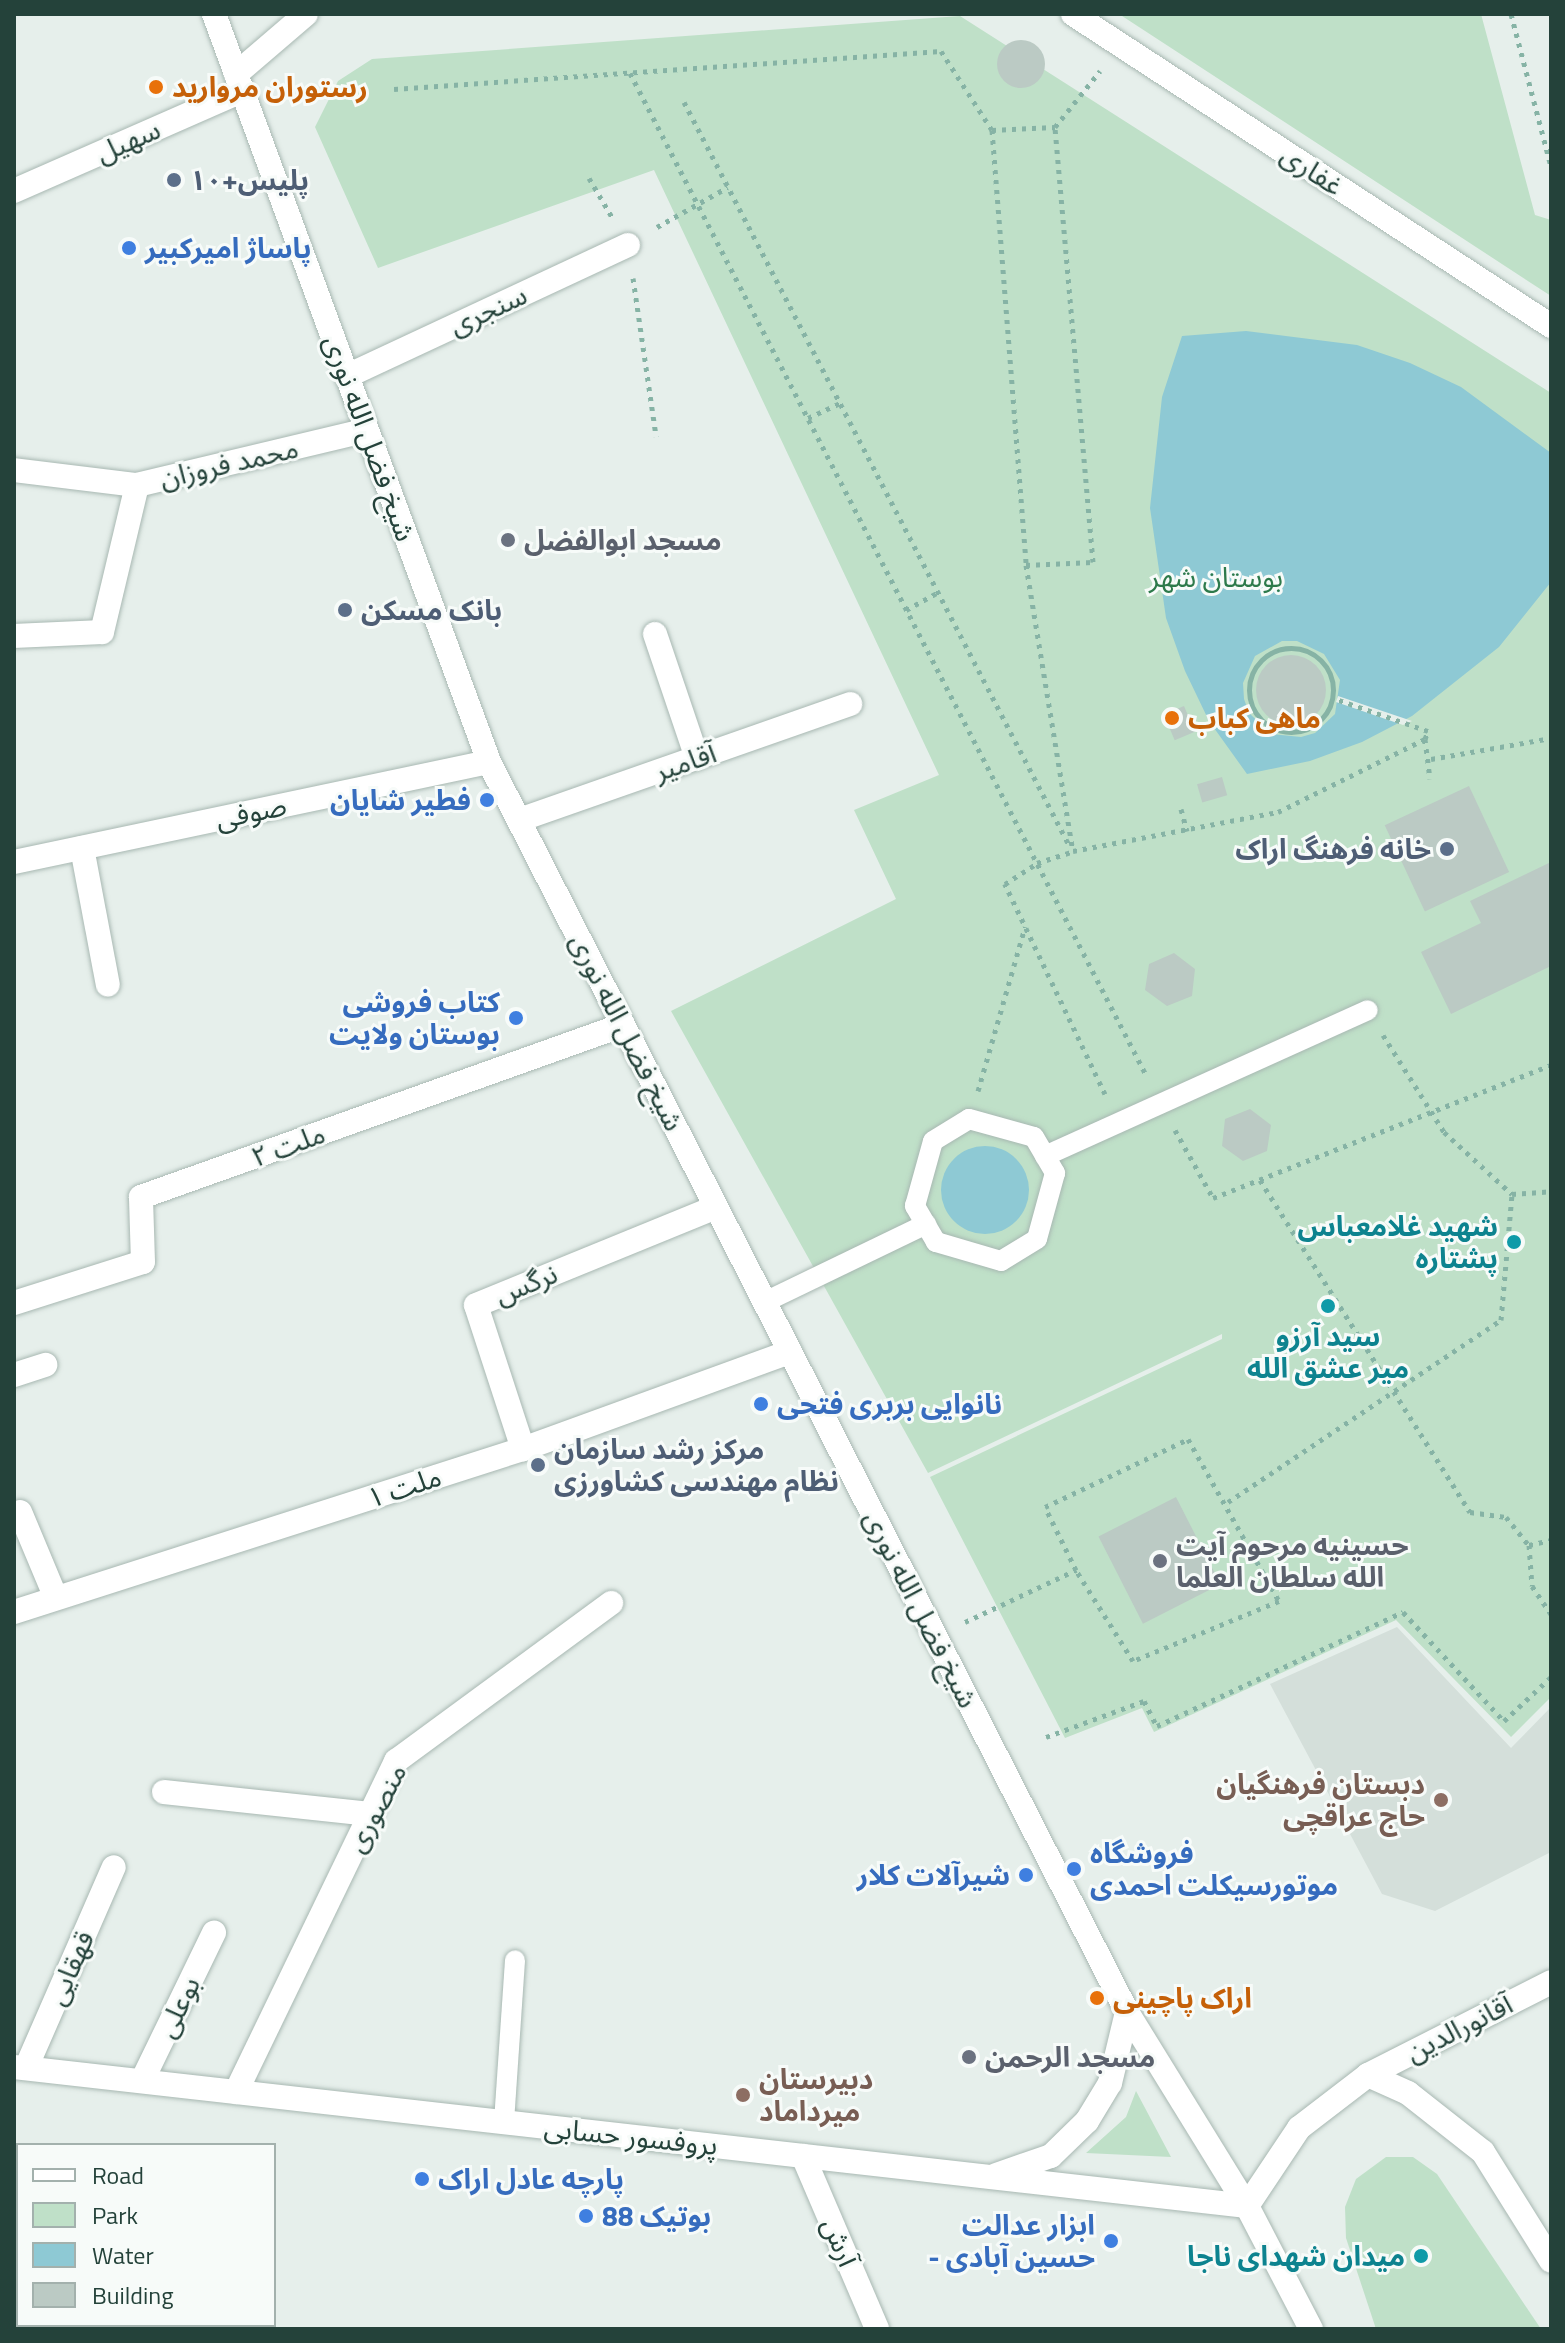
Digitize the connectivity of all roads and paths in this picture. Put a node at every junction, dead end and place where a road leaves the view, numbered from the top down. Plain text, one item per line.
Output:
1 (214, 14) edge
2 (306, 14) edge
3 (1073, 14) edge
4 (1511, 14) edge
5 (1120, 45) junction
6 (630, 73) junction
7 (239, 83) junction
8 (394, 89) dead end
9 (684, 102) dead end
10 (1055, 127) junction
11 (992, 130) junction
12 (1551, 164) edge
13 (589, 178) dead end
14 (728, 187) junction
15 (14, 191) edge
16 (697, 202) junction
17 (628, 245) junction
18 (1551, 326) edge
19 (347, 376) junction
20 (840, 403) junction
21 (808, 418) junction
22 (367, 430) junction
23 (656, 436) dead end
24 (14, 470) edge
25 (137, 485) junction
26 (1026, 565) junction
27 (938, 592) junction
28 (906, 610) junction
29 (655, 634) dead end
30 (14, 636) edge
31 (1335, 699) junction
32 (850, 704) dead end
33 (1551, 738) edge
34 (1425, 739) junction
35 (697, 758) junction
36 (1431, 759) junction
37 (489, 762) junction
38 (1430, 779) dead end
39 (1181, 809) dead end
40 (519, 820) junction
41 (1187, 831) junction
42 (82, 848) junction
43 (1073, 851) junction
44 (14, 862) edge
45 (1037, 863) junction
46 (1025, 926) junction
47 (108, 985) dead end
48 (1368, 1010) joint
49 (623, 1025) junction
50 (1551, 1065) edge
51 (1160, 1104) junction
52 (1432, 1112) junction
53 (969, 1119) junction
54 (1118, 1123) junction
55 (1045, 1156) junction
56 (1260, 1180) junction
57 (1551, 1191) edge
58 (1512, 1194) junction
59 (716, 1207) junction
60 (926, 1224) junction
61 (765, 1302) junction
62 (14, 1303) edge
63 (790, 1352) junction
64 (45, 1365) dead end
65 (14, 1375) edge
66 (1395, 1393) junction
67 (523, 1449) junction
68 (1228, 1502) junction
69 (20, 1512) dead end
70 (1551, 1540) edge
71 (1529, 1545) junction
72 (1076, 1570) junction
73 (56, 1598) junction
74 (611, 1603) dead end
75 (14, 1612) edge
76 (1551, 1614) edge
77 (935, 1636) junction
78 (1551, 1677) edge
79 (1046, 1737) dead end
80 (164, 1792) dead end
81 (370, 1814) junction
82 (114, 1867) dead end
83 (214, 1933) dead end
84 (515, 1960) dead end
85 (1551, 1982) edge
86 (1127, 2012) junction
87 (20, 2068) edge
88 (1368, 2075) junction
89 (142, 2081) junction
90 (236, 2092) junction
91 (504, 2122) junction
92 (803, 2156) junction
93 (989, 2177) junction
94 (1247, 2206) junction
95 (1544, 2226) edge
96 (1551, 2261) edge
97 (877, 2329) edge
98 (1311, 2329) edge

1 - 7 street, شیخ فضل الله نوری
2 - 7 street, سهیل
3 - 5 street, غفاری
4 - 12 path
5 - 10 path
5 - 18 street, غفاری
6 - 8 path
6 - 11 path
6 - 16 path
7 - 15 street, سهیل
7 - 19 street, شیخ فضل الله نوری
9 - 14 path
10 - 11 path
10 - 26 path
11 - 26 path
13 - 17 path
14 - 16 path
14 - 20 path
16 - 17 path
16 - 21 path
17 - 19 street, سنجری
17 - 23 path
19 - 22 street, شیخ فضل الله نوری
20 - 21 path
20 - 27 path
21 - 28 path
22 - 25 street, محمد فروزان
22 - 37 street, شیخ فضل الله نوری
24 - 25 street
25 - 30 street, محمد فروزان
26 - 43 path
27 - 28 path
27 - 43 path
28 - 45 path
29 - 35 street
31 - 31 path
31 - 34 path
32 - 35 street, آقامیر
33 - 36 path
34 - 36 path
34 - 41 path
35 - 40 street, آقامیر
36 - 38 path
37 - 40 street, شیخ فضل الله نوری
37 - 42 street, صوفی
39 - 41 path
40 - 49 street, شیخ فضل الله نوری
41 - 43 path
42 - 44 street, صوفی
42 - 47 street
43 - 45 path
45 - 46 path
45 - 51 path
46 - 53 path
46 - 54 path
48 - 51 lane
48 - 52 path
49 - 59 street, شیخ فضل الله نوری
49 - 62 street, ملت ۲
50 - 52 path
51 - 54 lane
51 - 56 path
52 - 56 path
52 - 58 path
53 - 55 lane
53 - 60 lane
54 - 55 lane
55 - 60 lane
56 - 66 path
57 - 58 path
58 - 66 path
59 - 61 street, شیخ فضل الله نوری
59 - 67 street, نرگس
60 - 61 lane
61 - 63 street, شیخ فضل الله نوری
63 - 67 street, ملت ۱
63 - 77 street, شیخ فضل الله نوری
64 - 65 street
66 - 68 path
66 - 71 path
67 - 73 street, ملت ۱
68 - 72 path
68 - 72 path
69 - 73 street
70 - 71 path
71 - 76 path
72 - 77 path
73 - 75 street, ملت ۱
74 - 81 street, منصوری
77 - 86 street, شیخ فضل الله نوری
78 - 79 path
80 - 81 street
81 - 90 street, منصوری
82 - 87 street, قهقایی
83 - 89 street, بوعلی
84 - 91 lane
85 - 88 street, آقانورالدین
86 - 93 street
86 - 94 street, شیخ فضل الله نوری
87 - 89 street, پروفسور حسابی
88 - 94 street, آقانورالدین
88 - 95 street
89 - 90 street, پروفسور حسابی
90 - 91 street, پروفسور حسابی
91 - 92 street, پروفسور حسابی
92 - 93 street, پروفسور حسابی
92 - 97 street, آرش
93 - 94 street, پروفسور حسابی
94 - 98 street, شیخ فضل الله نوری
95 - 96 street

